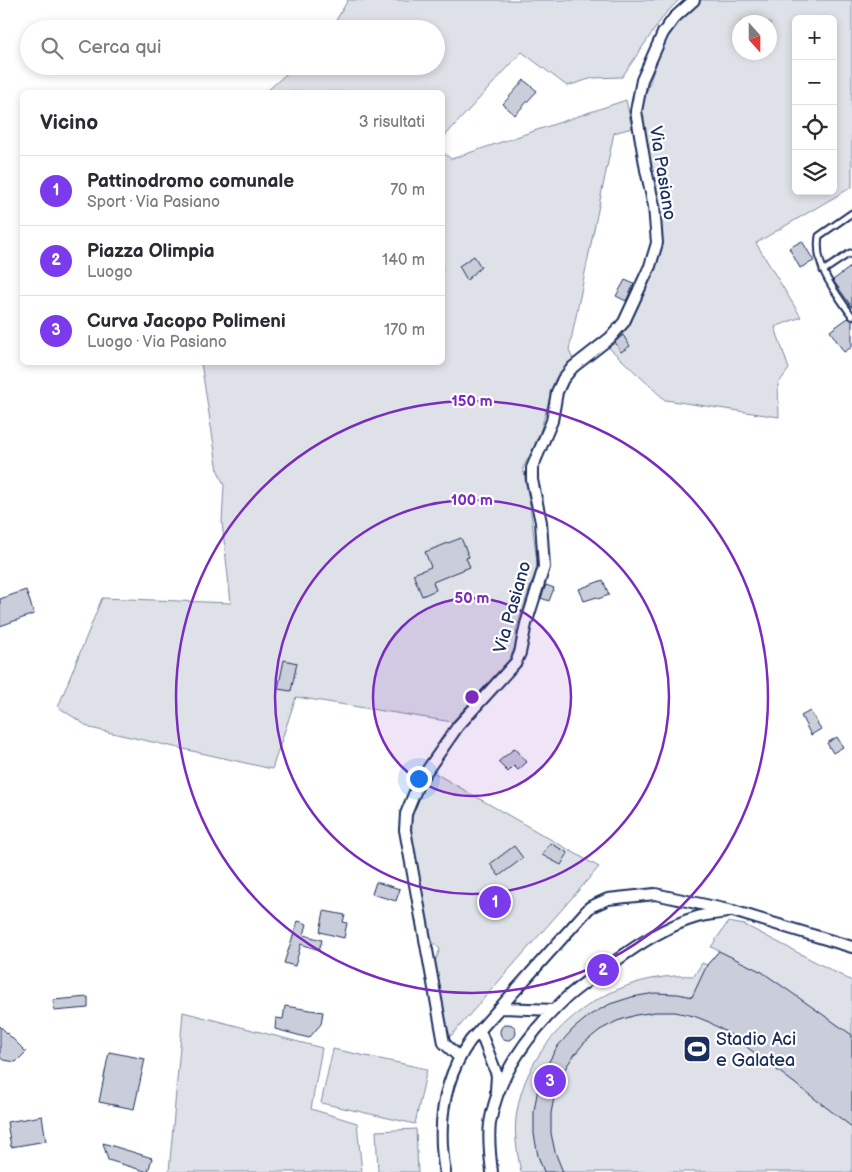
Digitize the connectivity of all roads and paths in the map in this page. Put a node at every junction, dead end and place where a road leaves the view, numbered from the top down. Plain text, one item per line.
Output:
1 (694, 0) edge
2 (852, 213) edge
3 (852, 256) edge
4 (823, 271) junction
5 (852, 316) edge
6 (733, 911) junction
7 (852, 947) edge
8 (500, 1008) junction
9 (554, 1010) junction
10 (480, 1031) junction
11 (459, 1057) junction
12 (496, 1100) junction
13 (445, 1172) edge
14 (492, 1172) edge

1 - 11 street, Via Pasiano
2 - 4 lane
3 - 4 lane
4 - 5 lane
6 - 7 street
6 - 8 street
6 - 9 street
8 - 9 street
8 - 10 street
9 - 12 street
10 - 11 street
10 - 12 street
11 - 13 street
12 - 14 street

